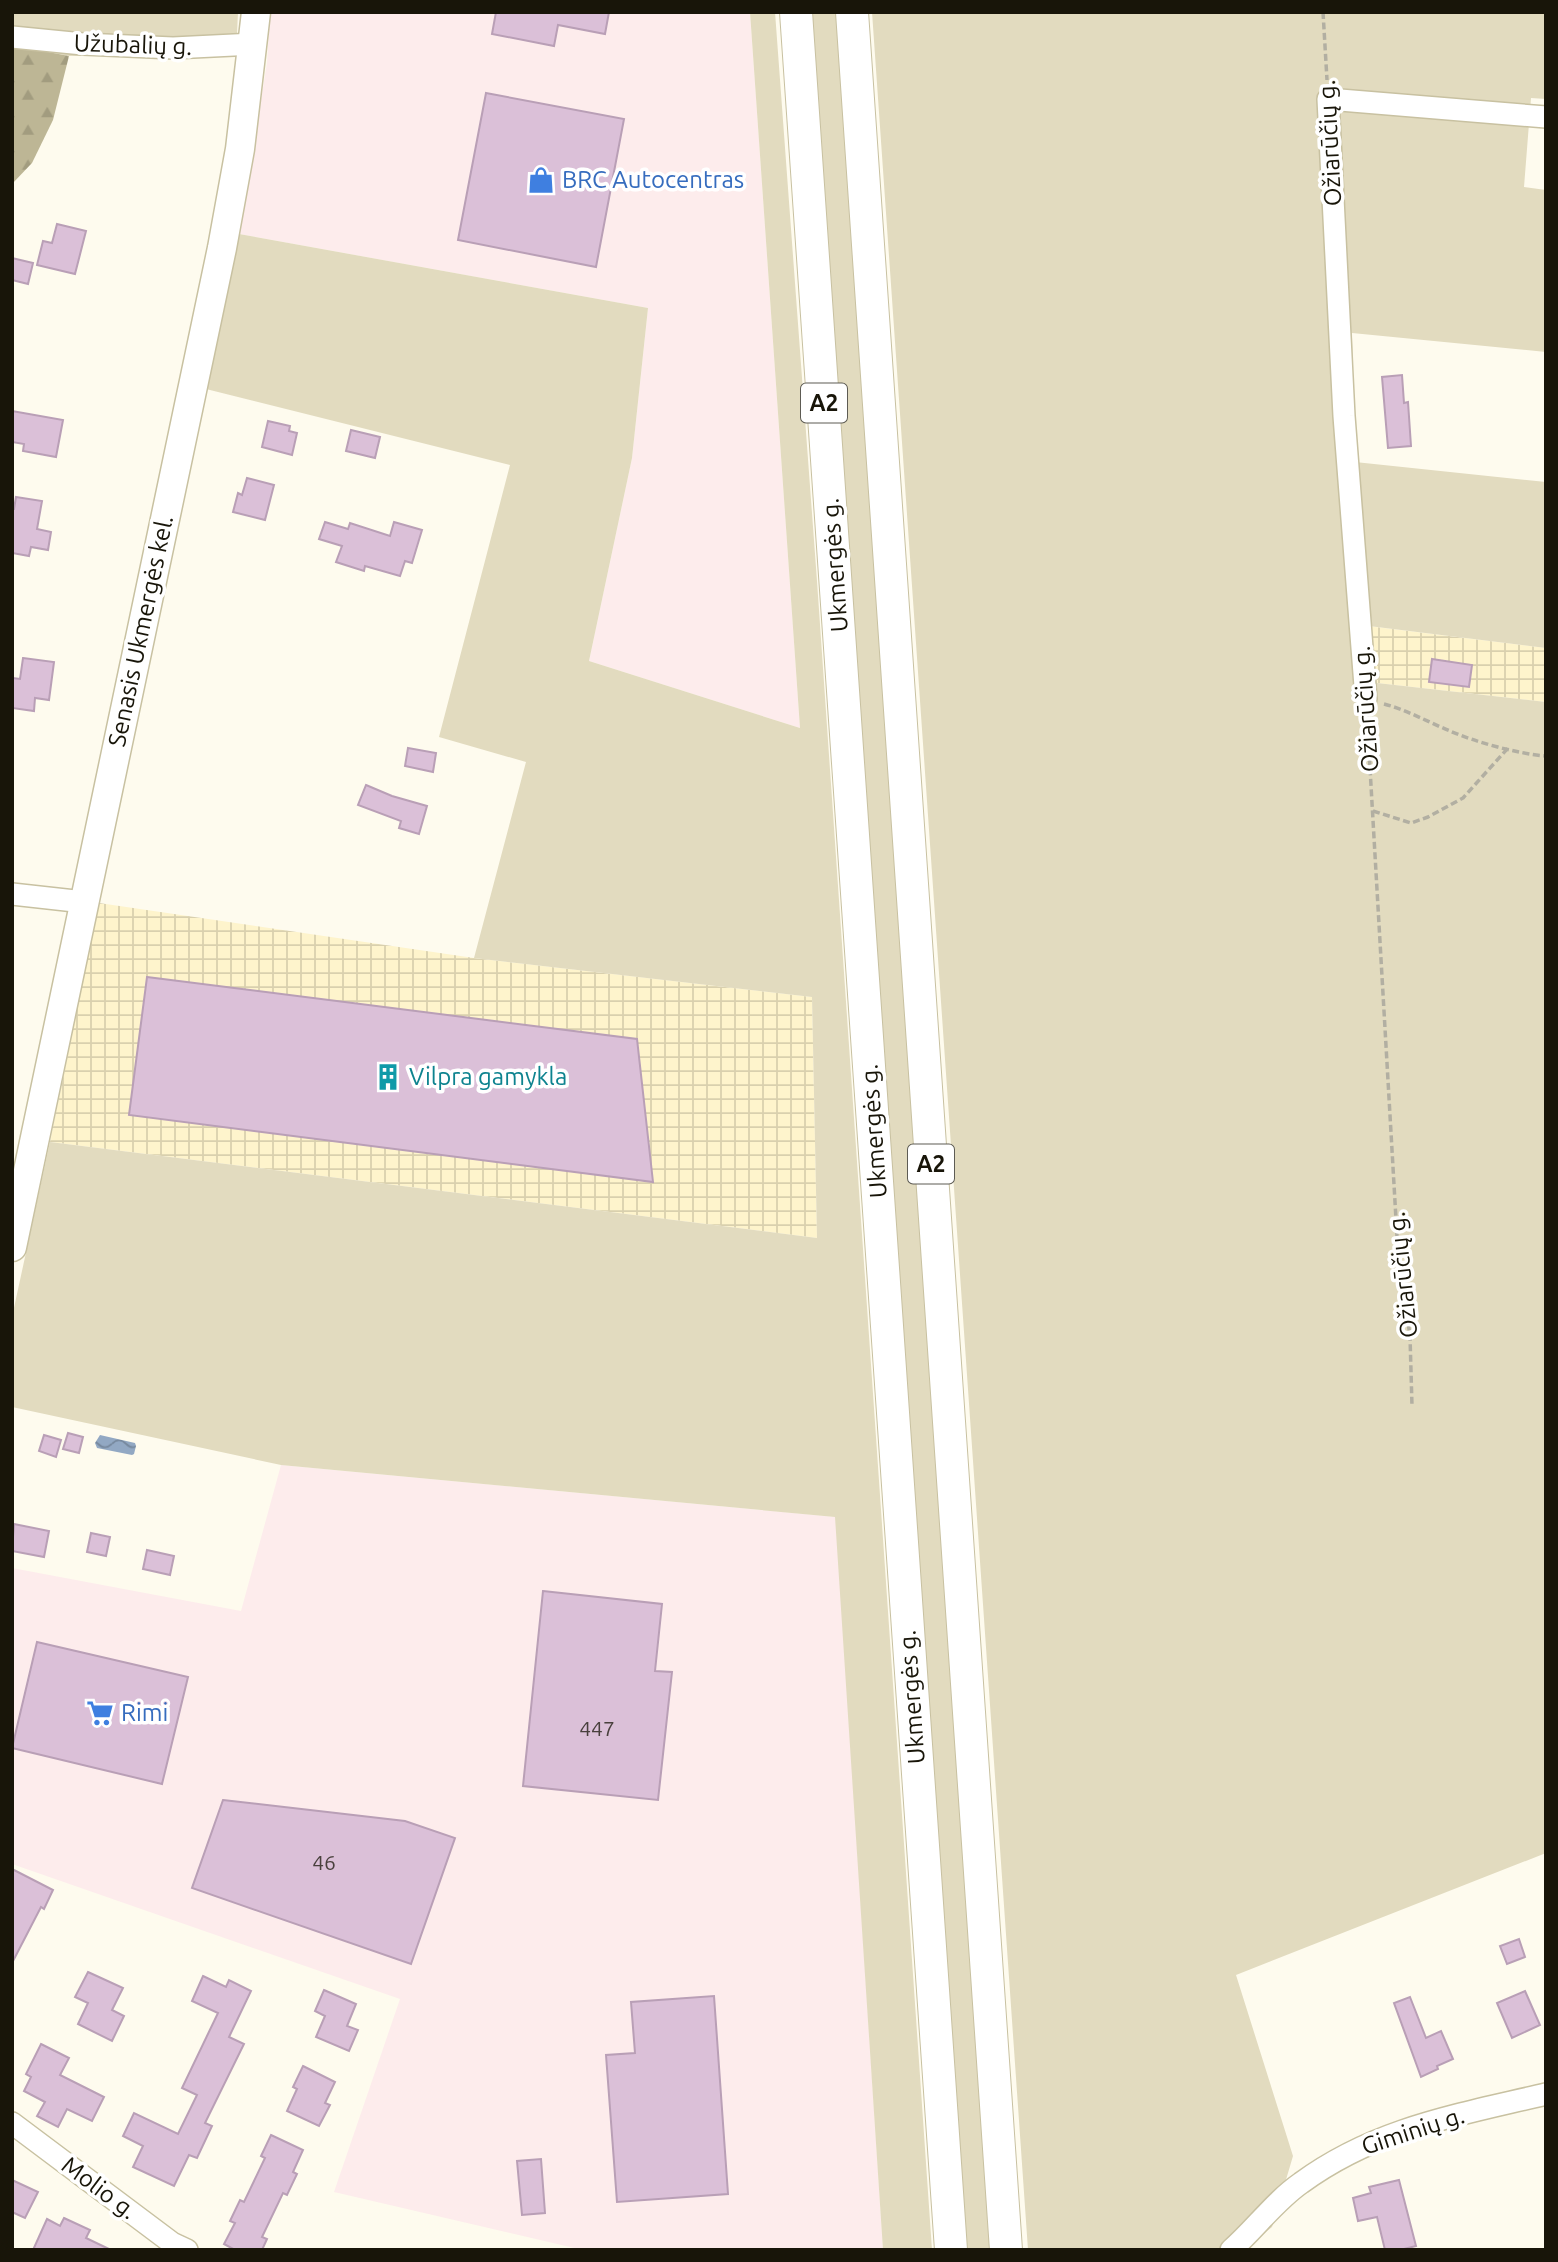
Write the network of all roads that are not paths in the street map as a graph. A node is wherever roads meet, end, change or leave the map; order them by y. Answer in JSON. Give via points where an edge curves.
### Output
{"nodes":[{"id":1,"x":256,"y":12,"type":"edge"},
{"id":2,"x":782,"y":12,"type":"edge"},
{"id":3,"x":796,"y":12,"type":"edge"},
{"id":4,"x":852,"y":12,"type":"edge"},
{"id":5,"x":12,"y":37,"type":"edge"},
{"id":6,"x":254,"y":44,"type":"junction"},
{"id":7,"x":802,"y":90,"type":"junction"},
{"id":8,"x":1546,"y":117,"type":"edge"},
{"id":9,"x":1366,"y":699,"type":"road end"},
{"id":10,"x":12,"y":894,"type":"edge"},
{"id":11,"x":84,"y":902,"type":"junction"},
{"id":12,"x":12,"y":1247,"type":"edge"},
{"id":13,"x":1546,"y":2094,"type":"edge"},
{"id":14,"x":12,"y":2123,"type":"edge"},
{"id":15,"x":187,"y":2250,"type":"edge"},
{"id":16,"x":951,"y":2250,"type":"edge"},
{"id":17,"x":1006,"y":2250,"type":"edge"},
{"id":18,"x":1231,"y":2250,"type":"edge"}],
"edges":[{"from":1,"to":6,"type":"main road","name":"Senasis Ukmergės kel."},
{"from":2,"to":7,"type":"highway","via":[[784,47]]},
{"from":3,"to":7,"type":"highway","name":"Ukmergės g.","number":"A2"},
{"from":4,"to":17,"type":"highway","number":"A2"},
{"from":5,"to":6,"type":"street","name":"Užubalių g.","via":[[173,48]]},
{"from":6,"to":11,"type":"main road","name":"Senasis Ukmergės kel.","via":[[222,248]]},
{"from":7,"to":16,"type":"highway","name":"Ukmergės g.","number":"A2"},
{"from":8,"to":9,"type":"street","name":"Ožiarūčių g.","via":[[1328,99],[1340,347]]},
{"from":10,"to":11,"type":"street"},
{"from":11,"to":12,"type":"main road","name":"Senasis Ukmergės kel."},
{"from":13,"to":18,"type":"street","name":"Giminių g.","via":[[1409,2127],[1343,2154],[1298,2185]]},
{"from":14,"to":15,"type":"street","name":"Molio g."}]}
